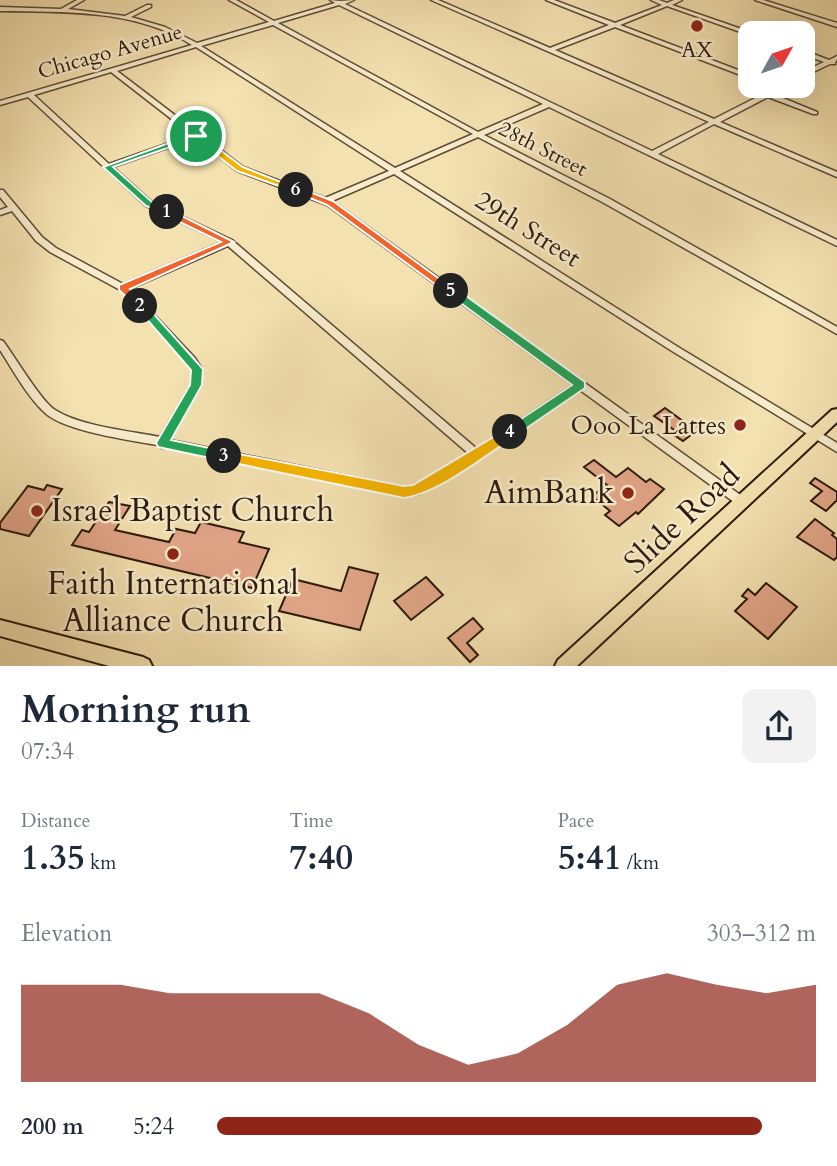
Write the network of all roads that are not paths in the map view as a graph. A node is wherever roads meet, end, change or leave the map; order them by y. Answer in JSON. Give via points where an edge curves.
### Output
{"nodes":[{"id":1,"x":80,"y":0,"type":"edge"},
{"id":2,"x":232,"y":0,"type":"edge"},
{"id":3,"x":351,"y":0,"type":"edge"},
{"id":4,"x":434,"y":0,"type":"edge"},
{"id":5,"x":549,"y":0,"type":"edge"},
{"id":6,"x":654,"y":0,"type":"edge"},
{"id":7,"x":679,"y":0,"type":"edge"},
{"id":8,"x":758,"y":0,"type":"edge"},
{"id":9,"x":336,"y":2,"type":"edge"},
{"id":10,"x":667,"y":5,"type":"junction"},
{"id":11,"x":149,"y":6,"type":"dead end"},
{"id":12,"x":0,"y":9,"type":"edge"},
{"id":13,"x":61,"y":11,"type":"junction"},
{"id":14,"x":126,"y":18,"type":"junction"},
{"id":15,"x":274,"y":23,"type":"junction"},
{"id":16,"x":614,"y":25,"type":"junction"},
{"id":17,"x":837,"y":25,"type":"edge"},
{"id":18,"x":738,"y":30,"type":"edge"},
{"id":19,"x":197,"y":45,"type":"junction"},
{"id":20,"x":550,"y":50,"type":"junction"},
{"id":21,"x":816,"y":56,"type":"edge"},
{"id":22,"x":835,"y":61,"type":"edge"},
{"id":23,"x":816,"y":69,"type":"edge"},
{"id":24,"x":112,"y":70,"type":"junction"},
{"id":25,"x":738,"y":72,"type":"edge"},
{"id":26,"x":29,"y":94,"type":"junction"},
{"id":27,"x":758,"y":98,"type":"edge"},
{"id":28,"x":776,"y":98,"type":"edge"},
{"id":29,"x":0,"y":103,"type":"edge"},
{"id":30,"x":549,"y":104,"type":"junction"},
{"id":31,"x":815,"y":113,"type":"dead end"},
{"id":32,"x":713,"y":122,"type":"junction"},
{"id":33,"x":477,"y":134,"type":"junction"},
{"id":34,"x":196,"y":136,"type":"junction"},
{"id":35,"x":652,"y":154,"type":"junction"},
{"id":36,"x":107,"y":167,"type":"junction"},
{"id":37,"x":393,"y":171,"type":"junction"},
{"id":38,"x":837,"y":175,"type":"edge"},
{"id":39,"x":0,"y":192,"type":"edge"},
{"id":40,"x":326,"y":201,"type":"junction"},
{"id":41,"x":13,"y":208,"type":"junction"},
{"id":42,"x":0,"y":213,"type":"edge"},
{"id":43,"x":229,"y":242,"type":"junction"},
{"id":44,"x":837,"y":243,"type":"edge"},
{"id":45,"x":123,"y":288,"type":"junction"},
{"id":46,"x":837,"y":331,"type":"edge"},
{"id":47,"x":0,"y":343,"type":"edge"},
{"id":48,"x":580,"y":385,"type":"junction"},
{"id":49,"x":837,"y":414,"type":"edge"},
{"id":50,"x":815,"y":434,"type":"junction"},
{"id":51,"x":162,"y":443,"type":"junction"},
{"id":52,"x":837,"y":448,"type":"edge"},
{"id":53,"x":477,"y":456,"type":"junction"},
{"id":54,"x":742,"y":502,"type":"junction"},
{"id":55,"x":0,"y":628,"type":"edge"},
{"id":56,"x":144,"y":666,"type":"edge"},
{"id":57,"x":564,"y":666,"type":"edge"}],
"edges":[{"from":1,"to":13,"type":"street"},
{"from":2,"to":15,"type":"street","name":"28th Street"},
{"from":3,"to":9,"type":"street","name":"Chicago Avenue"},
{"from":4,"to":20,"type":"street"},
{"from":5,"to":16,"type":"street"},
{"from":6,"to":10,"type":"street"},
{"from":7,"to":10,"type":"street"},
{"from":8,"to":17,"type":"street"},
{"from":9,"to":15,"type":"street","name":"Chicago Avenue"},
{"from":9,"to":30,"type":"street"},
{"from":10,"to":16,"type":"street"},
{"from":10,"to":18,"type":"street"},
{"from":11,"to":14,"type":"street"},
{"from":12,"to":13,"type":"street","name":"29th Street"},
{"from":13,"to":14,"type":"street","name":"29th Street"},
{"from":14,"to":19,"type":"street","name":"29th Street","via":[[162,27]]},
{"from":15,"to":19,"type":"street","name":"Chicago Avenue"},
{"from":15,"to":33,"type":"street","name":"28th Street"},
{"from":16,"to":20,"type":"street"},
{"from":16,"to":25,"type":"street"},
{"from":19,"to":24,"type":"street","name":"Chicago Avenue"},
{"from":19,"to":37,"type":"street","name":"29th Street"},
{"from":20,"to":32,"type":"street"},
{"from":21,"to":22,"type":"street"},
{"from":22,"to":23,"type":"street"},
{"from":24,"to":26,"type":"street","name":"Chicago Avenue"},
{"from":24,"to":34,"type":"street"},
{"from":26,"to":29,"type":"street","name":"Chicago Avenue"},
{"from":26,"to":36,"type":"street"},
{"from":27,"to":32,"type":"street"},
{"from":28,"to":31,"type":"street"},
{"from":30,"to":33,"type":"street"},
{"from":30,"to":35,"type":"street"},
{"from":32,"to":35,"type":"street"},
{"from":32,"to":38,"type":"street"},
{"from":33,"to":37,"type":"street"},
{"from":33,"to":46,"type":"street","name":"28th Street","via":[[607,201]]},
{"from":34,"to":36,"type":"street"},
{"from":34,"to":40,"type":"street","via":[[240,169]]},
{"from":35,"to":44,"type":"street"},
{"from":36,"to":43,"type":"street","via":[[149,204]]},
{"from":37,"to":40,"type":"street"},
{"from":37,"to":50,"type":"street","name":"29th Street"},
{"from":39,"to":41,"type":"street"},
{"from":40,"to":48,"type":"street"},
{"from":41,"to":42,"type":"street"},
{"from":41,"to":45,"type":"street","via":[[53,250]]},
{"from":43,"to":45,"type":"street"},
{"from":43,"to":53,"type":"street"},
{"from":45,"to":51,"type":"street","via":[[197,369],[196,385]]},
{"from":47,"to":51,"type":"street","via":[[50,412],[74,424]]},
{"from":48,"to":53,"type":"street"},
{"from":48,"to":54,"type":"street"},
{"from":49,"to":50,"type":"main road","name":"Slide Road"},
{"from":50,"to":52,"type":"street","name":"29th Street"},
{"from":50,"to":54,"type":"main road","name":"Slide Road"},
{"from":51,"to":53,"type":"street","via":[[404,492],[415,491]]},
{"from":54,"to":57,"type":"main road","name":"Slide Road"},
{"from":55,"to":56,"type":"main road"}]}
